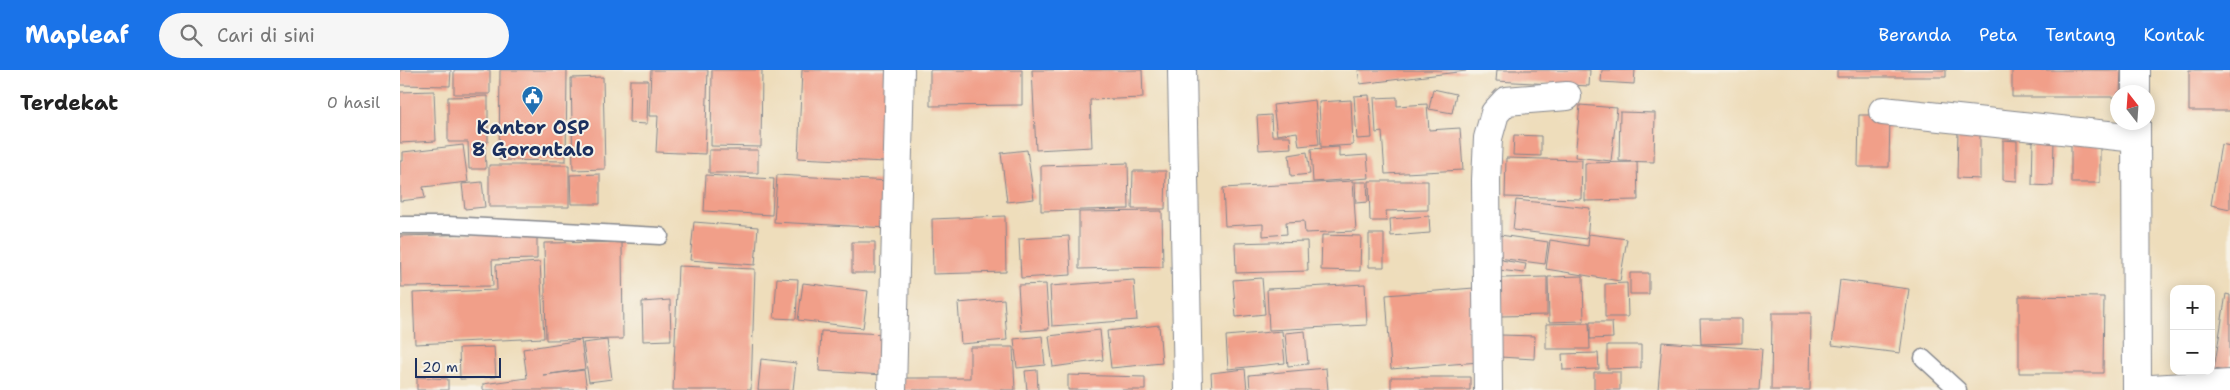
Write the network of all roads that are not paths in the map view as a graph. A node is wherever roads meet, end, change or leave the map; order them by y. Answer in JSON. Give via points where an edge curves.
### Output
{"nodes":[{"id":1,"x":900,"y":70,"type":"edge"},
{"id":2,"x":1182,"y":70,"type":"edge"},
{"id":3,"x":2136,"y":70,"type":"edge"},
{"id":4,"x":2136,"y":85,"type":"edge"},
{"id":5,"x":1567,"y":96,"type":"dead end"},
{"id":6,"x":1883,"y":111,"type":"dead end"},
{"id":7,"x":2110,"y":128,"type":"edge"},
{"id":8,"x":2136,"y":130,"type":"edge"},
{"id":9,"x":400,"y":225,"type":"edge"},
{"id":10,"x":660,"y":236,"type":"dead end"},
{"id":11,"x":1923,"y":358,"type":"dead end"},
{"id":12,"x":2230,"y":384,"type":"edge"},
{"id":13,"x":892,"y":390,"type":"edge"},
{"id":14,"x":1188,"y":390,"type":"edge"},
{"id":15,"x":1488,"y":390,"type":"edge"},
{"id":16,"x":1958,"y":390,"type":"edge"},
{"id":17,"x":2137,"y":390,"type":"edge"}],
"edges":[{"from":1,"to":13,"type":"street"},
{"from":2,"to":14,"type":"street"},
{"from":3,"to":4,"type":"street"},
{"from":5,"to":15,"type":"street","via":[[1506,101],[1495,113],[1488,138]]},
{"from":6,"to":7,"type":"street"},
{"from":8,"to":17,"type":"street"},
{"from":9,"to":10,"type":"lane"},
{"from":11,"to":16,"type":"lane"},
{"from":12,"to":17,"type":"street"}]}
